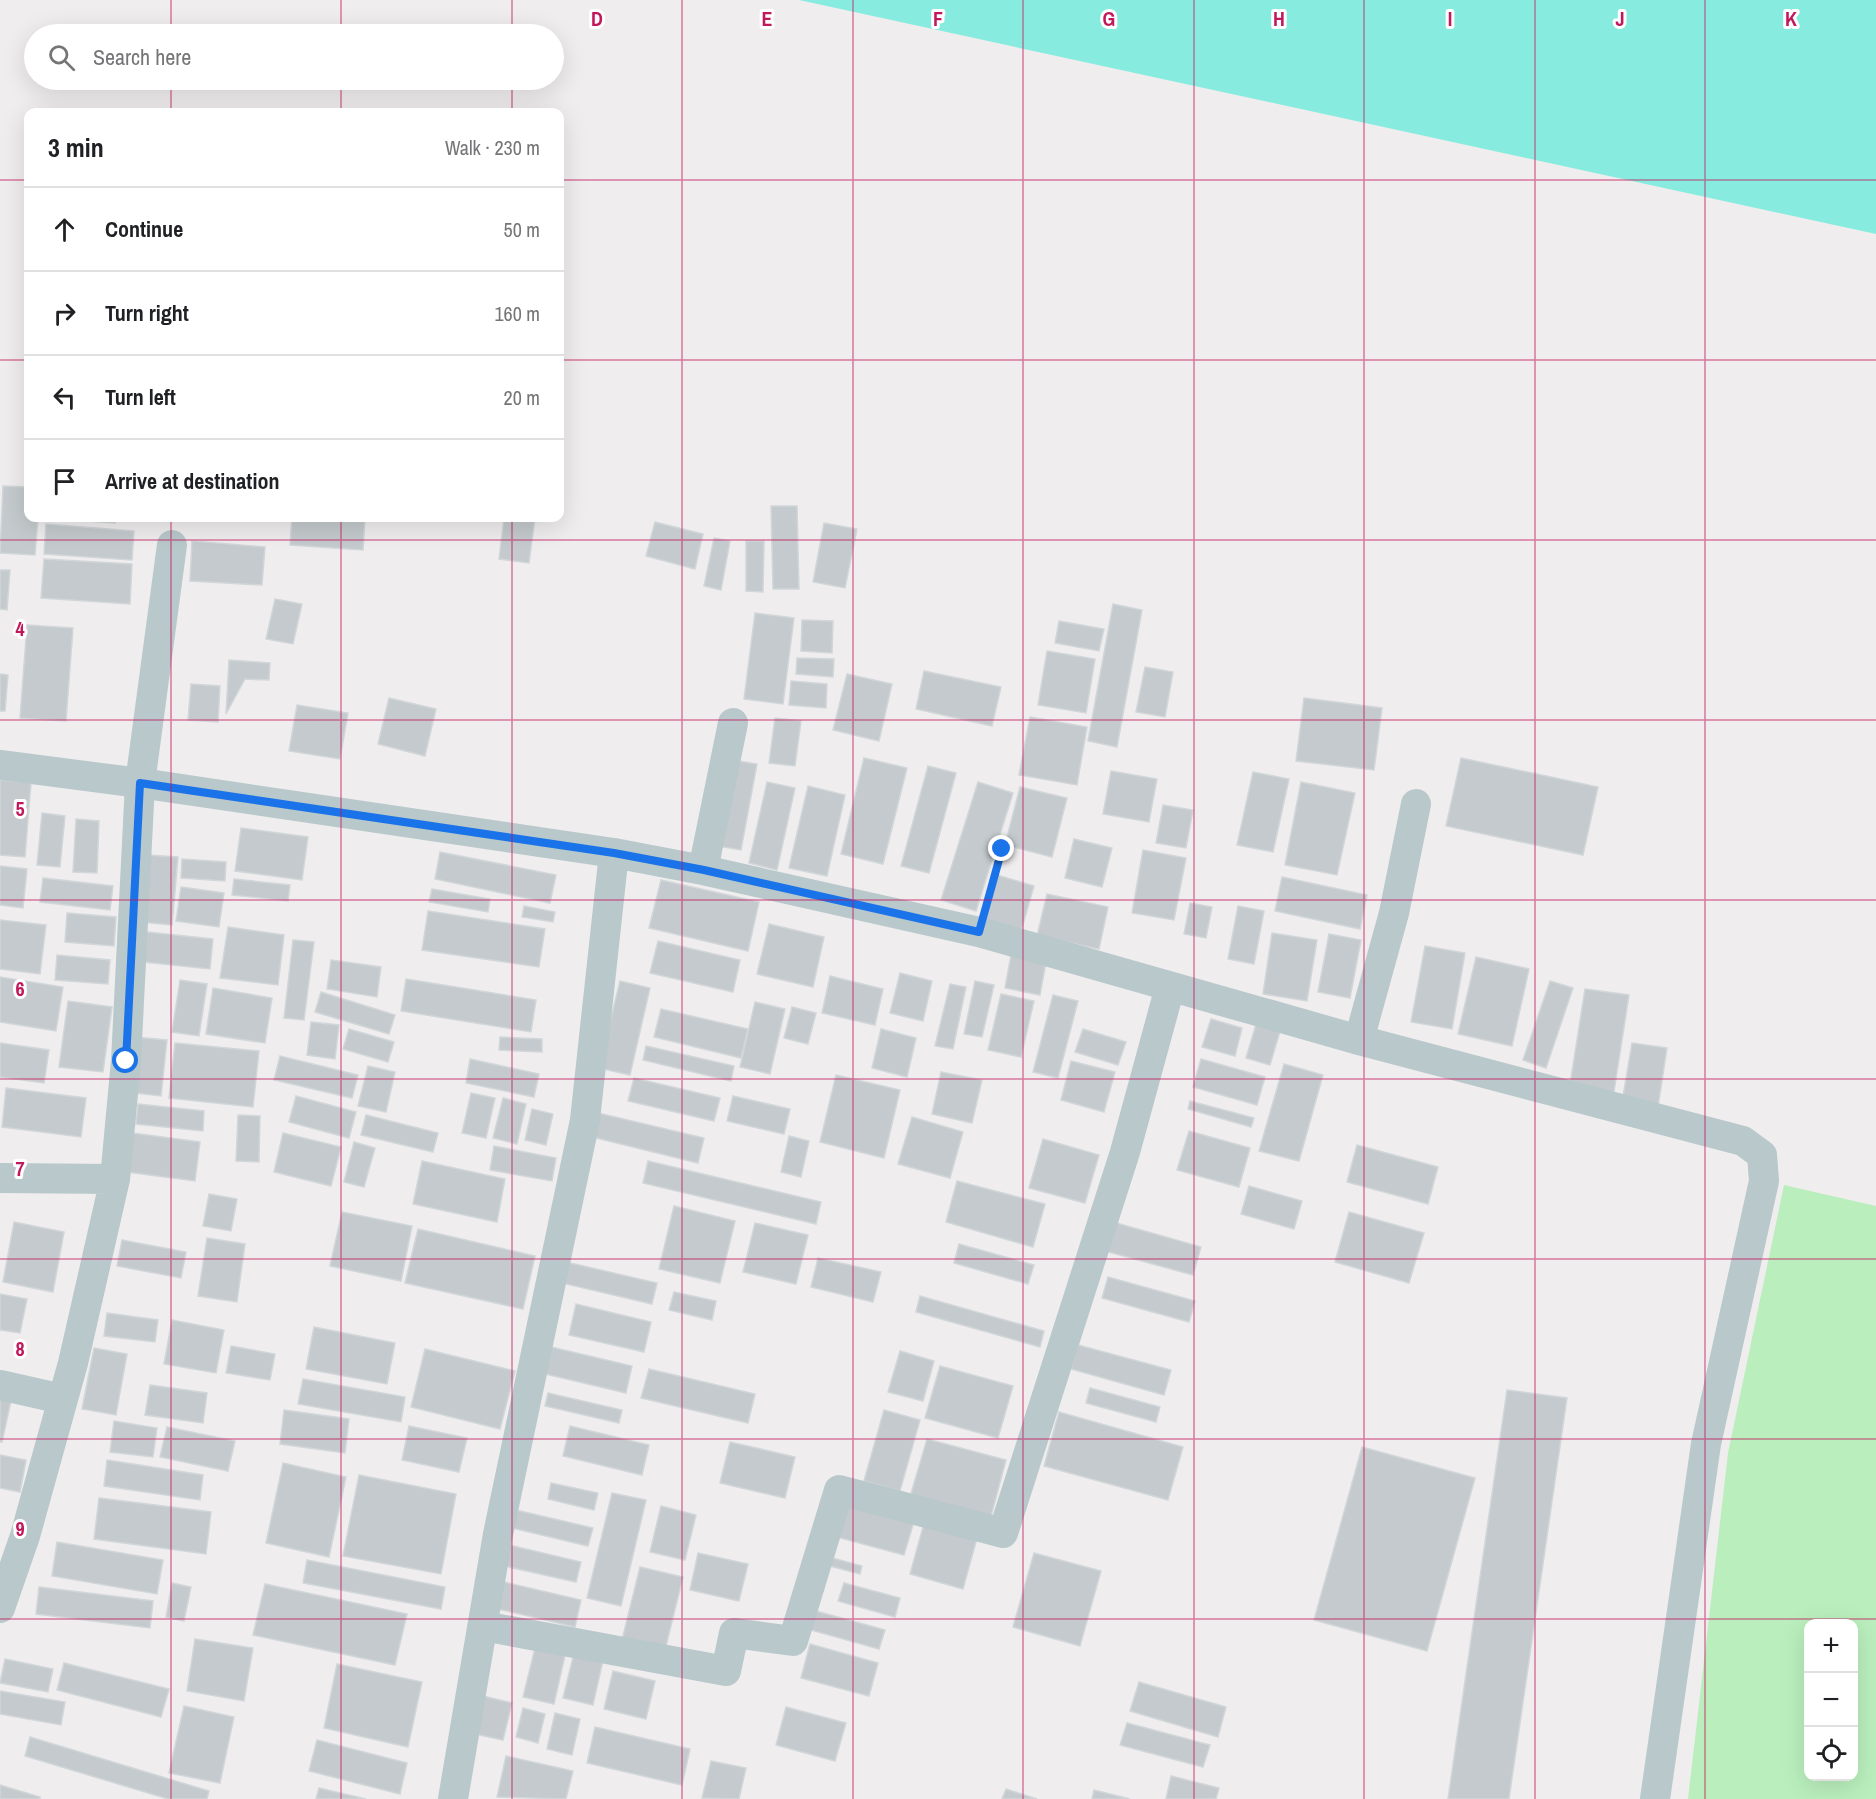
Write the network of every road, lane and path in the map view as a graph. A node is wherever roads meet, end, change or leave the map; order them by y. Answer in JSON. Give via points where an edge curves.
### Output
{"nodes":[{"id":1,"x":172,"y":545,"type":"dead end"},
{"id":2,"x":733,"y":723,"type":"dead end"},
{"id":3,"x":0,"y":765,"type":"edge"},
{"id":4,"x":140,"y":783,"type":"junction"},
{"id":5,"x":1416,"y":804,"type":"dead end"},
{"id":6,"x":1002,"y":849,"type":"dead end"},
{"id":7,"x":614,"y":853,"type":"junction"},
{"id":8,"x":704,"y":870,"type":"junction"},
{"id":9,"x":979,"y":932,"type":"junction"},
{"id":10,"x":1170,"y":987,"type":"junction"},
{"id":11,"x":1359,"y":1040,"type":"junction"},
{"id":12,"x":0,"y":1178,"type":"edge"},
{"id":13,"x":115,"y":1179,"type":"junction"},
{"id":14,"x":0,"y":1385,"type":"edge"},
{"id":15,"x":62,"y":1399,"type":"junction"},
{"id":16,"x":0,"y":1608,"type":"edge"},
{"id":17,"x":483,"y":1626,"type":"junction"},
{"id":18,"x":453,"y":1799,"type":"edge"},
{"id":19,"x":1655,"y":1799,"type":"edge"}],
"edges":[{"from":1,"to":4,"type":"street"},
{"from":2,"to":8,"type":"street"},
{"from":3,"to":4,"type":"street"},
{"from":4,"to":7,"type":"street"},
{"from":4,"to":13,"type":"street","via":[[126,1061]]},
{"from":5,"to":11,"type":"street","via":[[1394,913]]},
{"from":6,"to":9,"type":"path"},
{"from":7,"to":8,"type":"street"},
{"from":7,"to":17,"type":"street","via":[[585,1120],[498,1534]]},
{"from":8,"to":9,"type":"street"},
{"from":9,"to":10,"type":"street"},
{"from":10,"to":11,"type":"street"},
{"from":10,"to":17,"type":"street","via":[[1125,1152],[1003,1533],[839,1490],[794,1641],[734,1633],[726,1671]]},
{"from":11,"to":19,"type":"street","via":[[1743,1140],[1762,1155],[1764,1180],[1706,1444]]},
{"from":12,"to":13,"type":"street"},
{"from":13,"to":15,"type":"street"},
{"from":14,"to":15,"type":"street"},
{"from":15,"to":16,"type":"street","via":[[25,1536]]},
{"from":17,"to":18,"type":"street"}]}
